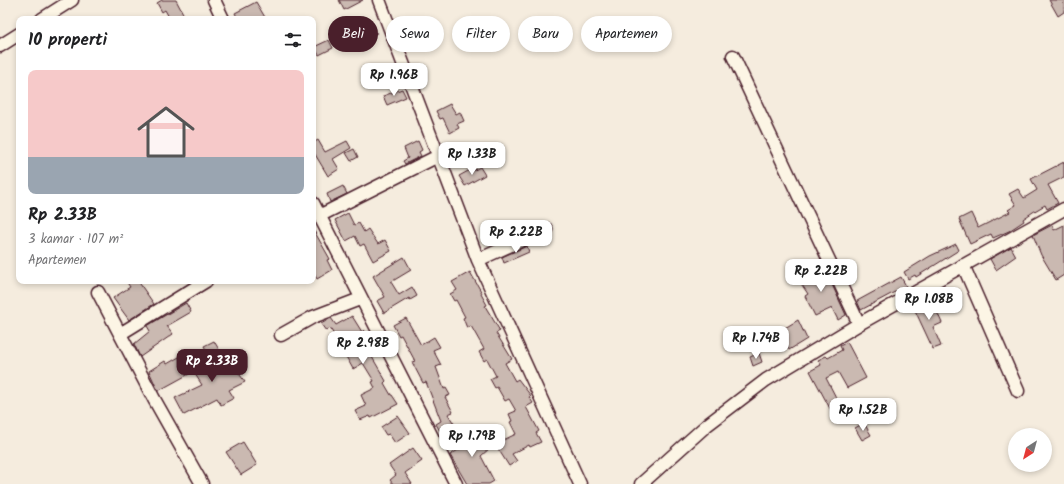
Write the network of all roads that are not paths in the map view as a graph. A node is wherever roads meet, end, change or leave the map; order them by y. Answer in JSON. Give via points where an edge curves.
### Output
{"nodes":[{"id":1,"x":72,"y":0,"type":"edge"},
{"id":2,"x":214,"y":0,"type":"edge"},
{"id":3,"x":379,"y":0,"type":"edge"},
{"id":4,"x":47,"y":16,"type":"edge"},
{"id":5,"x":222,"y":16,"type":"edge"},
{"id":6,"x":16,"y":36,"type":"edge"},
{"id":7,"x":0,"y":46,"type":"edge"},
{"id":8,"x":733,"y":56,"type":"dead end"},
{"id":9,"x":438,"y":156,"type":"junction"},
{"id":10,"x":1064,"y":209,"type":"edge"},
{"id":11,"x":316,"y":210,"type":"edge"},
{"id":12,"x":319,"y":216,"type":"junction"},
{"id":13,"x":546,"y":229,"type":"dead end"},
{"id":14,"x":478,"y":260,"type":"junction"},
{"id":15,"x":963,"y":265,"type":"junction"},
{"id":16,"x":201,"y":284,"type":"edge"},
{"id":17,"x":98,"y":292,"type":"dead end"},
{"id":18,"x":360,"y":299,"type":"junction"},
{"id":19,"x":859,"y":324,"type":"junction"},
{"id":20,"x":120,"y":334,"type":"junction"},
{"id":21,"x":282,"y":335,"type":"dead end"},
{"id":22,"x":1018,"y":391,"type":"dead end"},
{"id":23,"x":202,"y":484,"type":"edge"},
{"id":24,"x":456,"y":484,"type":"edge"},
{"id":25,"x":580,"y":484,"type":"edge"},
{"id":26,"x":641,"y":484,"type":"edge"}],
"edges":[{"from":1,"to":4,"type":"street"},
{"from":2,"to":5,"type":"street"},
{"from":3,"to":9,"type":"street"},
{"from":6,"to":7,"type":"street"},
{"from":8,"to":19,"type":"street"},
{"from":9,"to":12,"type":"street"},
{"from":9,"to":14,"type":"street"},
{"from":10,"to":15,"type":"street"},
{"from":11,"to":12,"type":"street"},
{"from":12,"to":18,"type":"street"},
{"from":13,"to":14,"type":"street"},
{"from":14,"to":25,"type":"street"},
{"from":15,"to":19,"type":"street"},
{"from":15,"to":22,"type":"street"},
{"from":16,"to":20,"type":"street"},
{"from":17,"to":20,"type":"street"},
{"from":18,"to":21,"type":"street","via":[[313,316]]},
{"from":18,"to":24,"type":"street"},
{"from":19,"to":26,"type":"street","via":[[766,380]]},
{"from":20,"to":23,"type":"street"}]}
